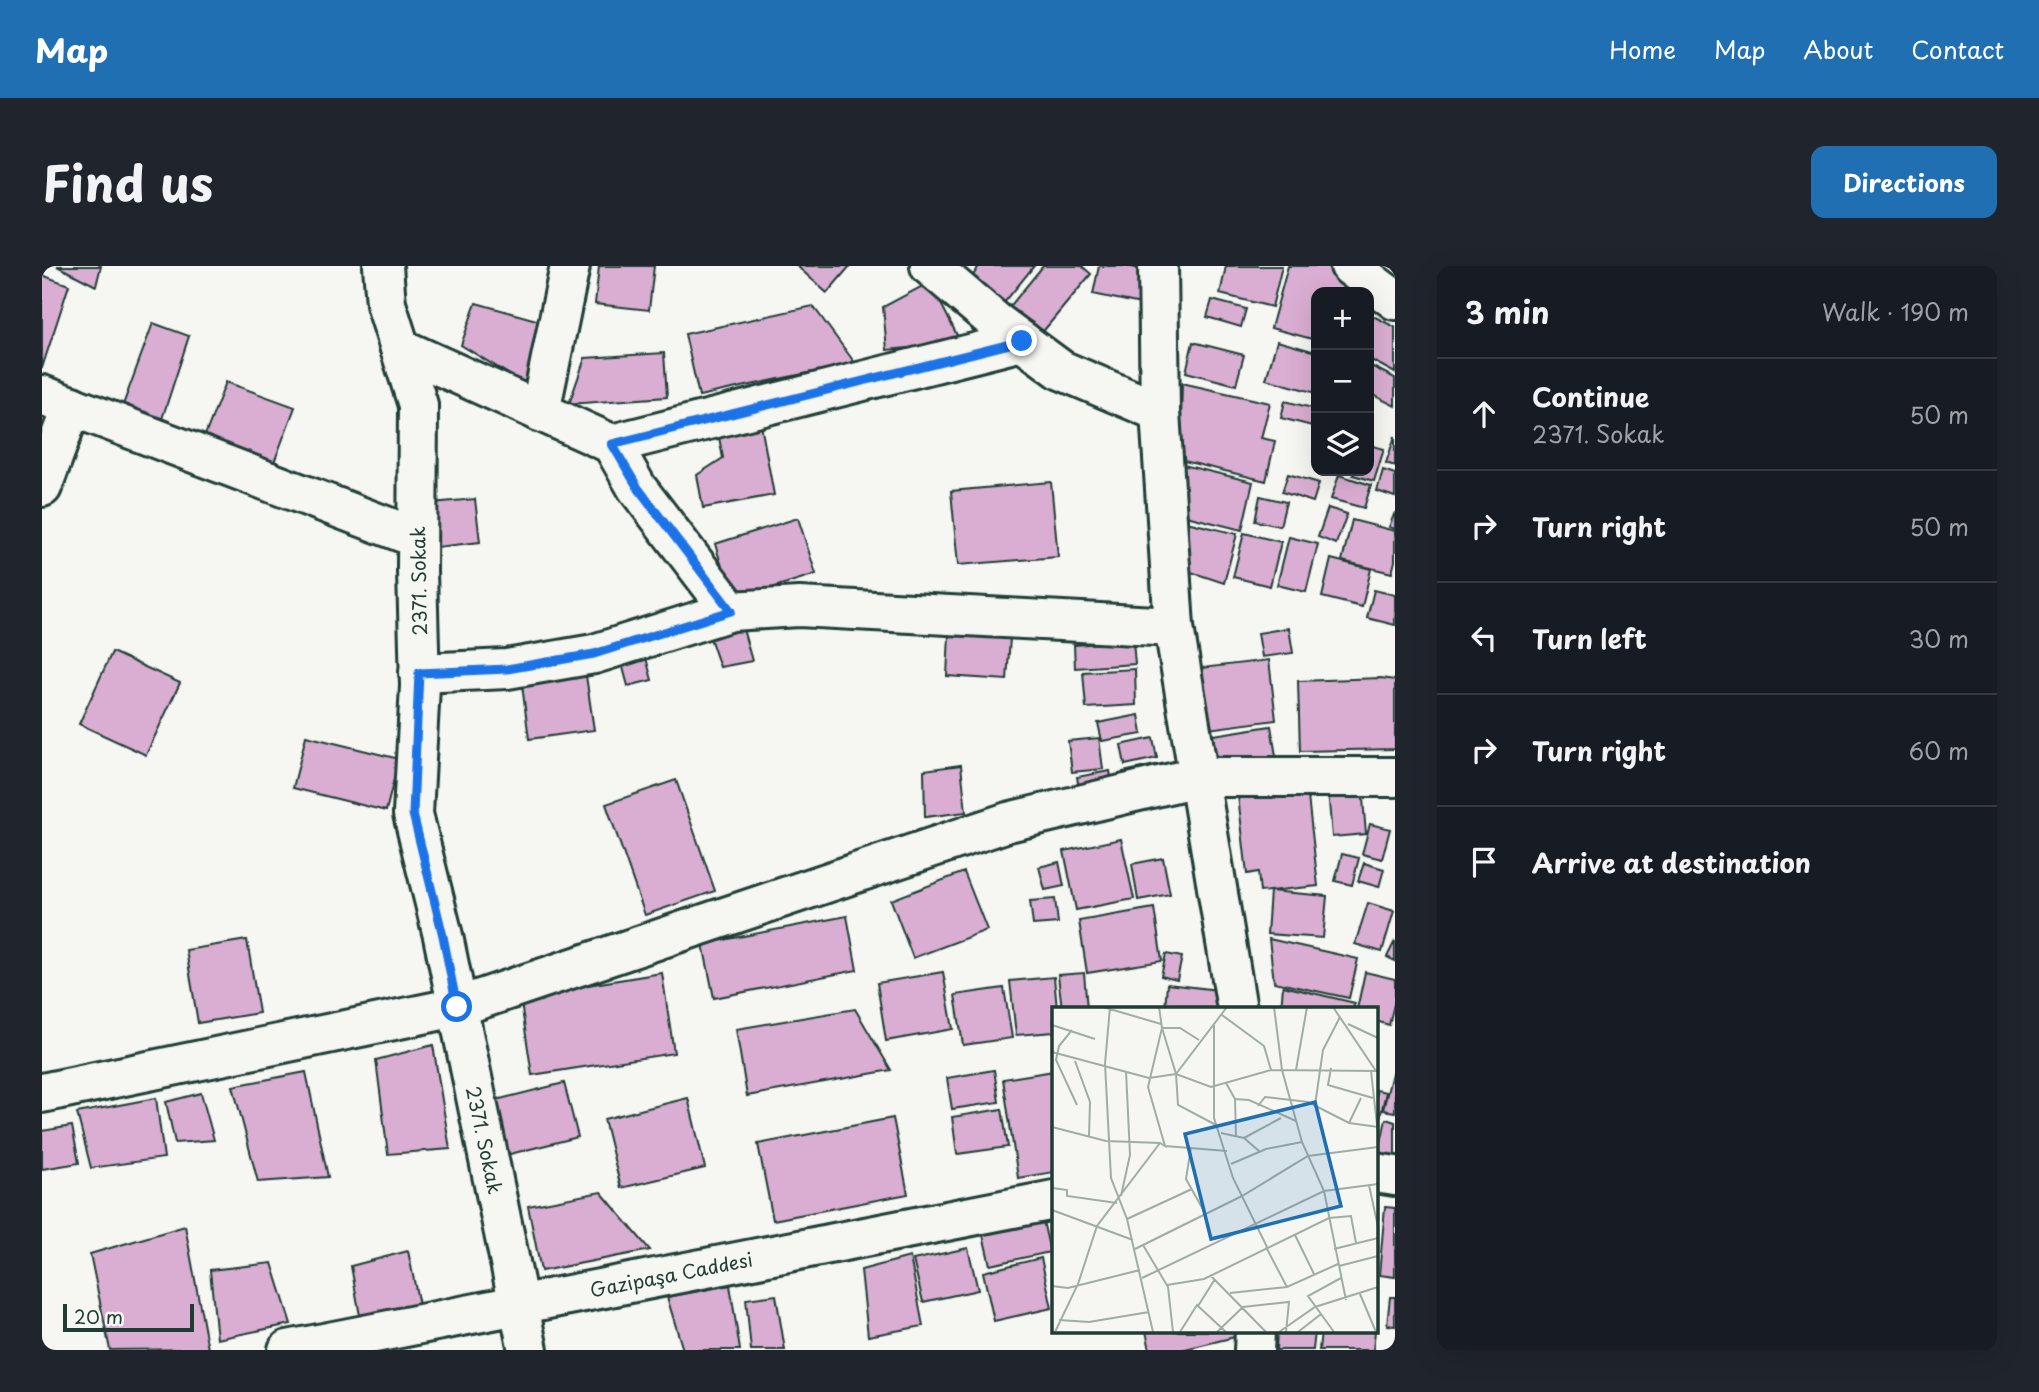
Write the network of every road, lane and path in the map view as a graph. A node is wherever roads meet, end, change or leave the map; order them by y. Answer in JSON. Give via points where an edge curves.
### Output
{"nodes":[{"id":1,"x":570,"y":266,"type":"edge"},
{"id":2,"x":930,"y":266,"type":"edge"},
{"id":3,"x":1158,"y":266,"type":"edge"},
{"id":4,"x":1350,"y":266,"type":"edge"},
{"id":5,"x":382,"y":268,"type":"edge"},
{"id":6,"x":1394,"y":295,"type":"edge"},
{"id":7,"x":1022,"y":341,"type":"junction"},
{"id":8,"x":400,"y":348,"type":"junction"},
{"id":9,"x":57,"y":401,"type":"edge"},
{"id":10,"x":540,"y":412,"type":"junction"},
{"id":11,"x":1160,"y":412,"type":"junction"},
{"id":12,"x":612,"y":444,"type":"junction"},
{"id":13,"x":42,"y":487,"type":"edge"},
{"id":14,"x":417,"y":538,"type":"junction"},
{"id":15,"x":731,"y":611,"type":"junction"},
{"id":16,"x":1174,"y":627,"type":"junction"},
{"id":17,"x":419,"y":673,"type":"junction"},
{"id":18,"x":1197,"y":777,"type":"junction"},
{"id":19,"x":1395,"y":777,"type":"edge"},
{"id":20,"x":457,"y":1007,"type":"junction"},
{"id":21,"x":1237,"y":1007,"type":"edge"},
{"id":22,"x":44,"y":1083,"type":"edge"},
{"id":23,"x":1052,"y":1200,"type":"edge"},
{"id":24,"x":519,"y":1304,"type":"junction"},
{"id":25,"x":1255,"y":1332,"type":"edge"},
{"id":26,"x":288,"y":1350,"type":"edge"},
{"id":27,"x":528,"y":1350,"type":"edge"},
{"id":28,"x":1254,"y":1350,"type":"edge"}],
"edges":[{"from":1,"to":10,"type":"street"},
{"from":2,"to":7,"type":"street"},
{"from":3,"to":11,"type":"street"},
{"from":4,"to":6,"type":"street"},
{"from":5,"to":8,"type":"street","name":"2371. Sokak","via":[[386,304]]},
{"from":7,"to":11,"type":"street","via":[[1061,370]]},
{"from":7,"to":12,"type":"street"},
{"from":8,"to":10,"type":"street"},
{"from":8,"to":14,"type":"street","name":"2371. Sokak","via":[[418,405]]},
{"from":9,"to":13,"type":"street"},
{"from":9,"to":14,"type":"street"},
{"from":10,"to":12,"type":"street"},
{"from":11,"to":16,"type":"street"},
{"from":12,"to":15,"type":"street","via":[[638,488]]},
{"from":14,"to":17,"type":"street","name":"2371. Sokak"},
{"from":15,"to":16,"type":"street","via":[[799,607]]},
{"from":15,"to":17,"type":"street","via":[[594,654],[507,669]]},
{"from":16,"to":18,"type":"street"},
{"from":17,"to":20,"type":"street","name":"2371. Sokak","via":[[413,814]]},
{"from":18,"to":19,"type":"street"},
{"from":18,"to":20,"type":"street","via":[[1008,822]]},
{"from":18,"to":21,"type":"street"},
{"from":20,"to":22,"type":"street"},
{"from":20,"to":24,"type":"street","name":"2371. Sokak"},
{"from":23,"to":24,"type":"street","name":"Gazipaşa Caddesi"},
{"from":24,"to":26,"type":"street","name":"Gazipaşa Caddesi"},
{"from":24,"to":27,"type":"street","name":"2371. Sokak"},
{"from":25,"to":28,"type":"street"}]}
